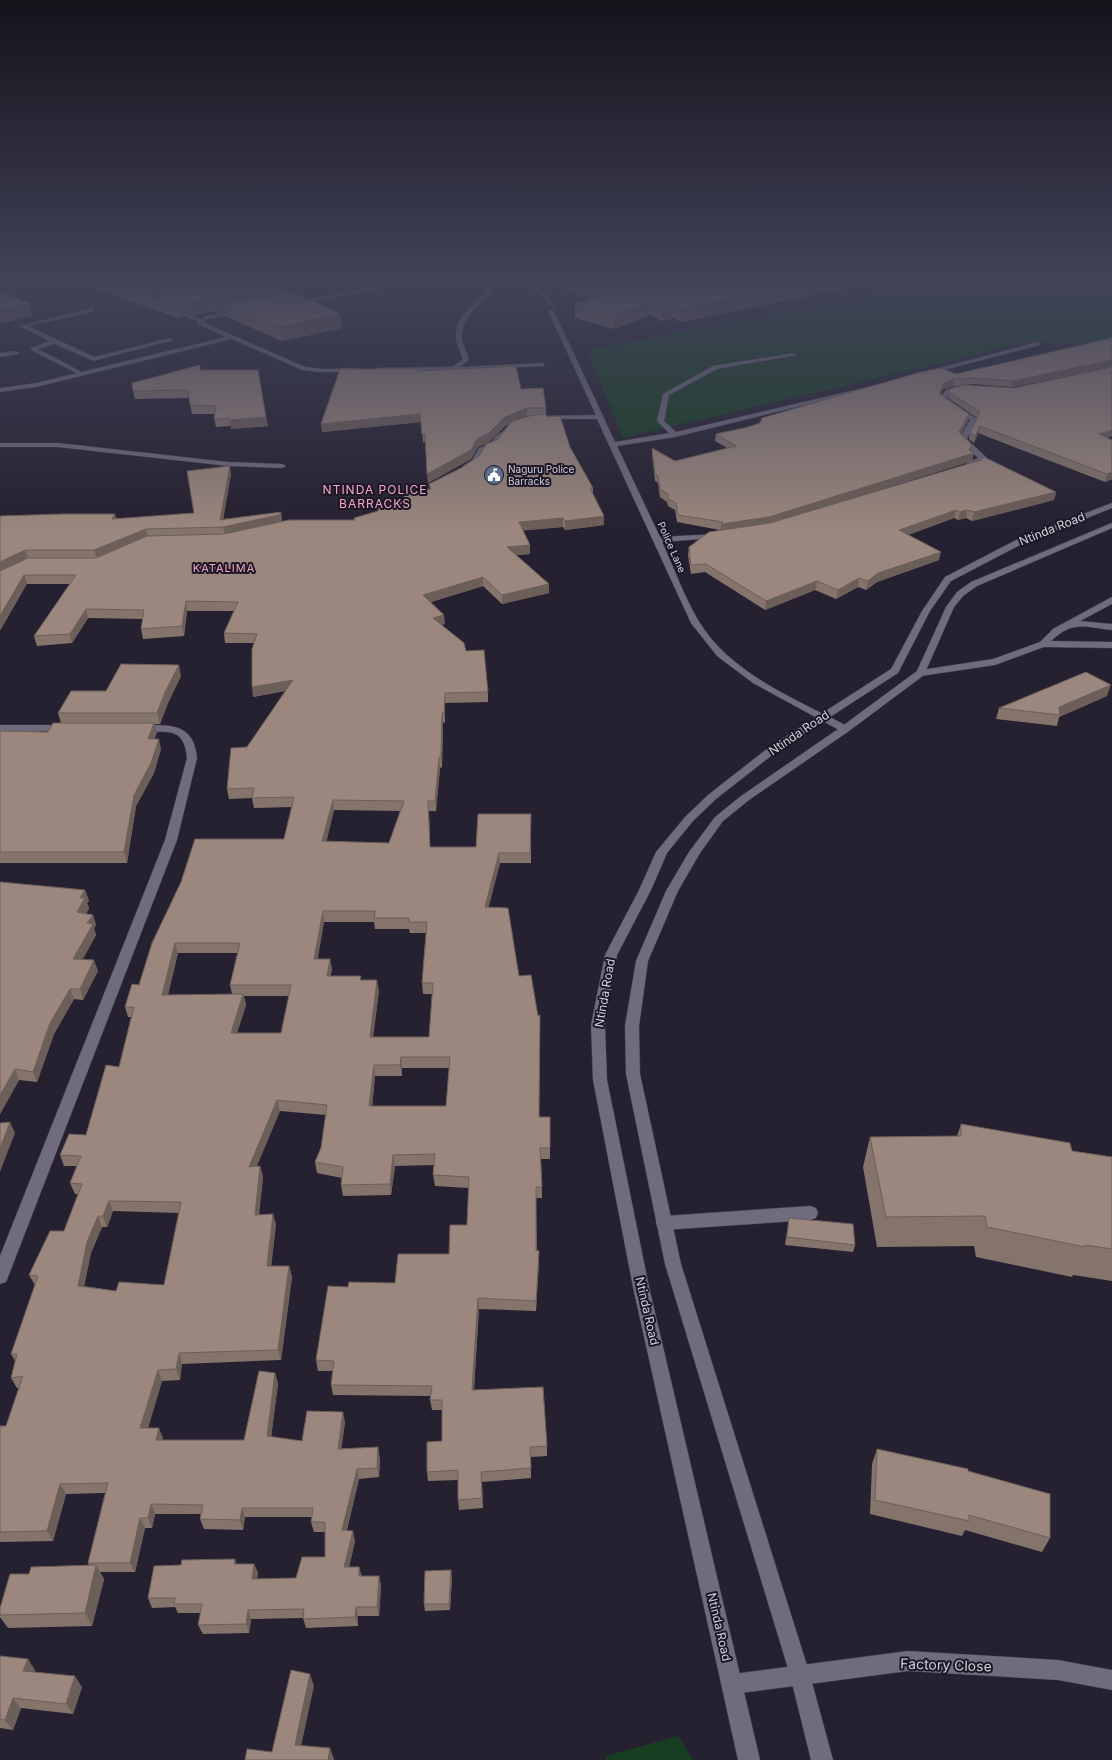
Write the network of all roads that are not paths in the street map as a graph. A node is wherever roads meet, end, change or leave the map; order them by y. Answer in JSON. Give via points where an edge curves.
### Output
{"nodes":[{"id":1,"x":65,"y":365,"type":"edge"},
{"id":2,"x":118,"y":365,"type":"edge"},
{"id":3,"x":294,"y":365,"type":"edge"},
{"id":4,"x":459,"y":365,"type":"edge"},
{"id":5,"x":539,"y":365,"type":"edge"},
{"id":6,"x":577,"y":365,"type":"edge"},
{"id":7,"x":728,"y":365,"type":"edge"},
{"id":8,"x":956,"y":365,"type":"edge"},
{"id":9,"x":453,"y":369,"type":"junction"},
{"id":10,"x":363,"y":370,"type":"edge"},
{"id":11,"x":371,"y":370,"type":"edge"},
{"id":12,"x":82,"y":374,"type":"junction"},
{"id":13,"x":918,"y":375,"type":"edge"},
{"id":14,"x":895,"y":381,"type":"edge"},
{"id":15,"x":974,"y":388,"type":"edge"},
{"id":16,"x":0,"y":390,"type":"edge"},
{"id":17,"x":601,"y":417,"type":"junction"},
{"id":18,"x":535,"y":419,"type":"edge"},
{"id":19,"x":519,"y":423,"type":"edge"},
{"id":20,"x":675,"y":435,"type":"junction"},
{"id":21,"x":0,"y":445,"type":"edge"},
{"id":22,"x":613,"y":445,"type":"junction"},
{"id":23,"x":282,"y":466,"type":"dead end"},
{"id":24,"x":961,"y":468,"type":"edge"},
{"id":25,"x":458,"y":473,"type":"edge"},
{"id":26,"x":1112,"y":505,"type":"edge"},
{"id":27,"x":1112,"y":525,"type":"edge"},
{"id":28,"x":725,"y":535,"type":"edge"},
{"id":29,"x":657,"y":540,"type":"junction"},
{"id":30,"x":1112,"y":600,"type":"edge"},
{"id":31,"x":1070,"y":624,"type":"junction"},
{"id":32,"x":1112,"y":627,"type":"edge"},
{"id":33,"x":1043,"y":644,"type":"junction"},
{"id":34,"x":1112,"y":645,"type":"edge"},
{"id":35,"x":922,"y":673,"type":"junction"},
{"id":36,"x":822,"y":717,"type":"junction"},
{"id":37,"x":0,"y":728,"type":"edge"},
{"id":38,"x":77,"y":728,"type":"edge"},
{"id":39,"x":132,"y":728,"type":"edge"},
{"id":40,"x":845,"y":729,"type":"junction"},
{"id":41,"x":810,"y":1213,"type":"dead end"},
{"id":42,"x":664,"y":1222,"type":"junction"},
{"id":43,"x":0,"y":1276,"type":"edge"},
{"id":44,"x":800,"y":1675,"type":"junction"},
{"id":45,"x":1112,"y":1680,"type":"edge"},
{"id":46,"x":732,"y":1684,"type":"junction"},
{"id":47,"x":750,"y":1760,"type":"edge"},
{"id":48,"x":822,"y":1760,"type":"edge"}],
"edges":[{"from":1,"to":12,"type":"street"},
{"from":2,"to":12,"type":"street"},
{"from":3,"to":10,"type":"street","via":[[312,370]]},
{"from":4,"to":9,"type":"street"},
{"from":5,"to":9,"type":"street"},
{"from":6,"to":17,"type":"street","name":"Police Lane"},
{"from":7,"to":20,"type":"street","via":[[715,367],[666,394],[660,421]]},
{"from":8,"to":13,"type":"street"},
{"from":9,"to":11,"type":"street"},
{"from":12,"to":16,"type":"street"},
{"from":14,"to":20,"type":"street"},
{"from":15,"to":24,"type":"street","via":[[956,387],[942,396],[957,410],[974,420],[963,439],[983,458],[976,464]]},
{"from":17,"to":18,"type":"street"},
{"from":17,"to":22,"type":"street","name":"Police Lane"},
{"from":19,"to":25,"type":"street","via":[[508,428],[493,445],[482,450],[475,462]]},
{"from":20,"to":22,"type":"street"},
{"from":21,"to":23,"type":"street","via":[[58,445],[228,464]]},
{"from":22,"to":29,"type":"street","name":"Police Lane"},
{"from":26,"to":36,"type":"street","name":"Ntinda Road","via":[[1019,542],[948,580],[926,611],[895,671]]},
{"from":27,"to":35,"type":"street","name":"Ntinda Road","via":[[974,584],[960,594],[950,607]]},
{"from":28,"to":29,"type":"street"},
{"from":29,"to":36,"type":"street","name":"Police Lane","via":[[694,621],[720,654],[756,681]]},
{"from":30,"to":31,"type":"street"},
{"from":31,"to":32,"type":"street"},
{"from":31,"to":33,"type":"street","via":[[1056,631]]},
{"from":33,"to":34,"type":"street"},
{"from":33,"to":35,"type":"street","via":[[995,662]]},
{"from":35,"to":40,"type":"street","name":"Ntinda Road"},
{"from":36,"to":40,"type":"street","name":"Police Lane"},
{"from":36,"to":46,"type":"street","name":"Ntinda Road","via":[[772,750],[712,797],[662,852],[611,955],[598,1025],[600,1080],[641,1287]]},
{"from":37,"to":38,"type":"street"},
{"from":39,"to":43,"type":"street","via":[[178,730],[189,740],[192,758],[171,840]]},
{"from":40,"to":42,"type":"street","name":"Ntinda Road","via":[[789,766],[719,819],[695,852],[672,891],[642,961],[632,1026],[632,1074]]},
{"from":41,"to":42,"type":"street"},
{"from":42,"to":44,"type":"street","name":"Ntinda Road","via":[[673,1264]]},
{"from":44,"to":45,"type":"street","name":"Factory Close","via":[[908,1661],[1058,1670]]},
{"from":44,"to":46,"type":"street","name":"Factory Close"},
{"from":44,"to":48,"type":"street","name":"Ntinda Road"},
{"from":46,"to":47,"type":"street","name":"Ntinda Road"}]}
